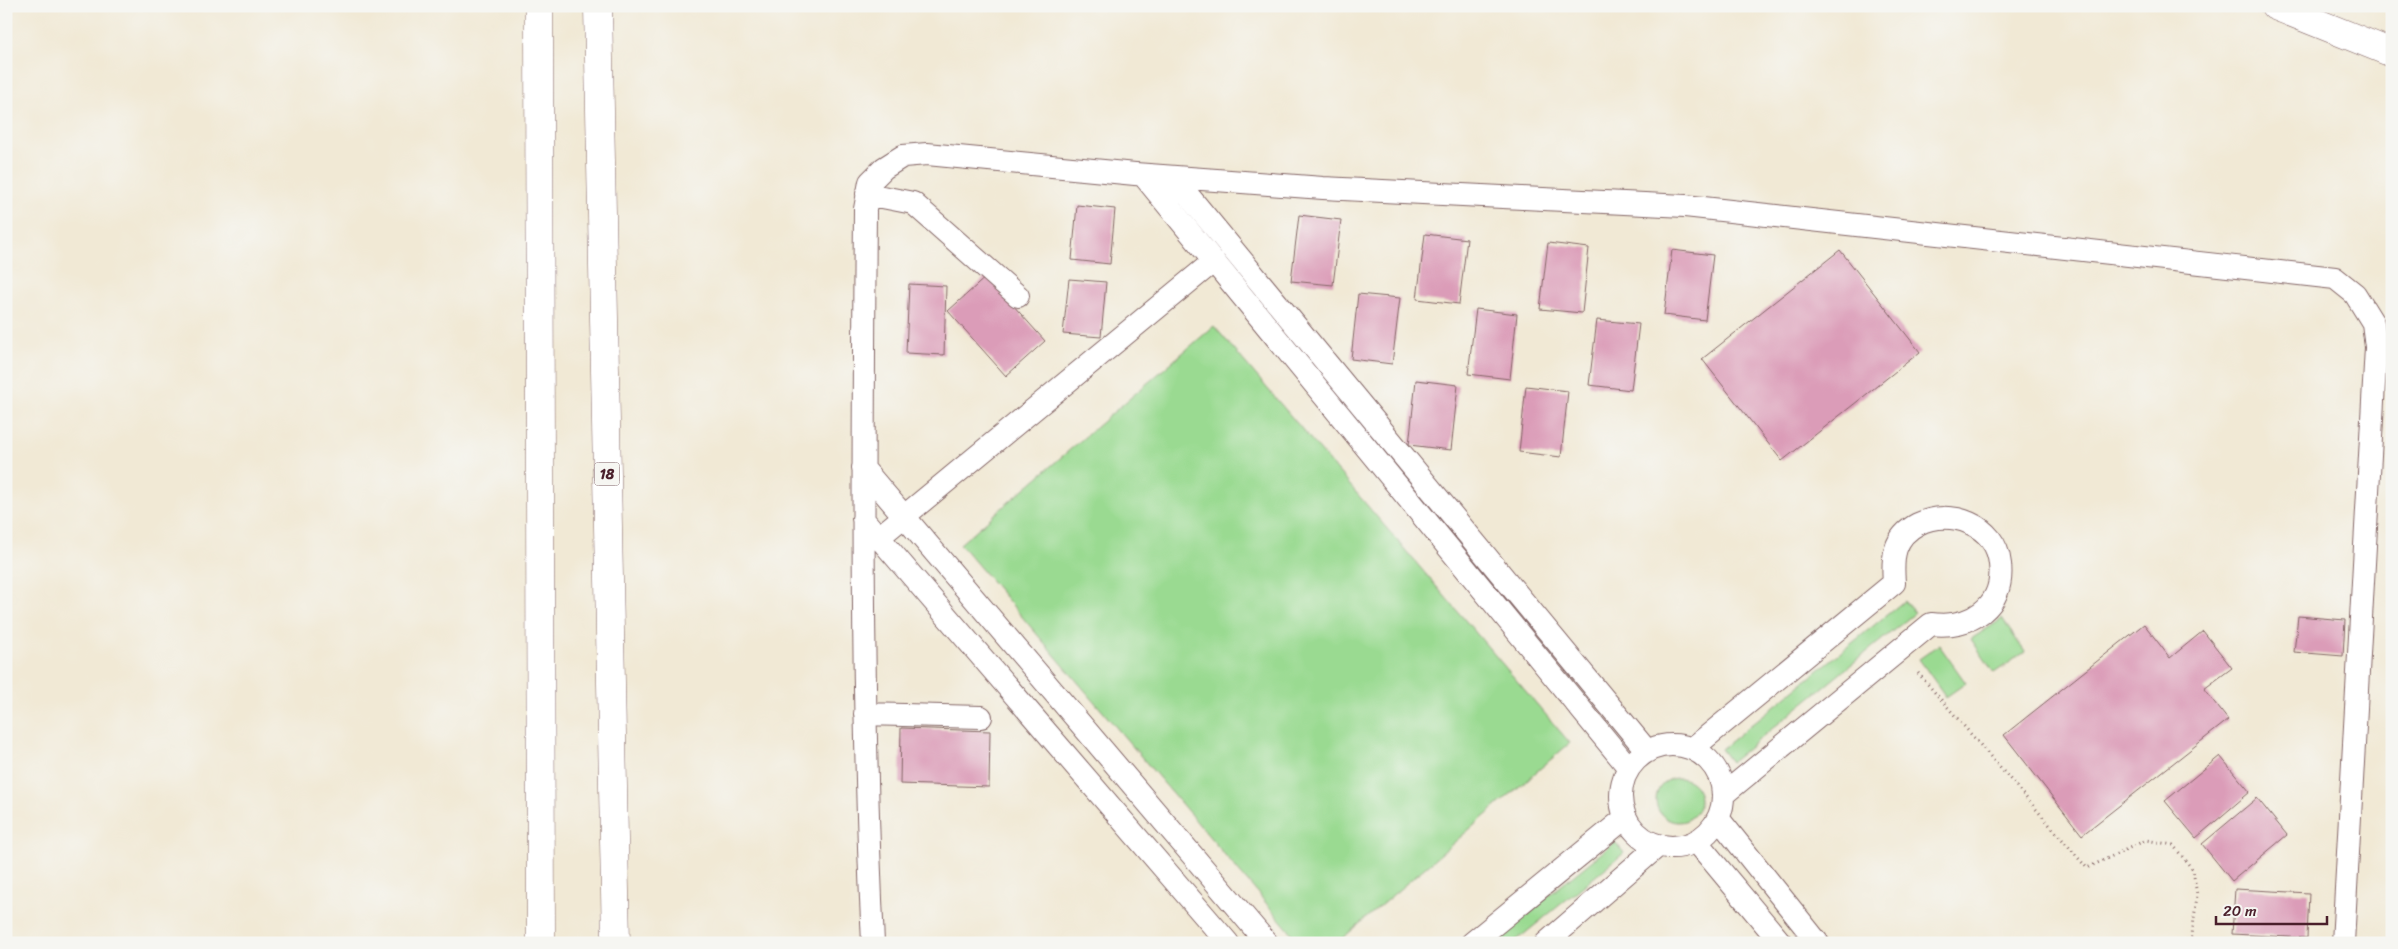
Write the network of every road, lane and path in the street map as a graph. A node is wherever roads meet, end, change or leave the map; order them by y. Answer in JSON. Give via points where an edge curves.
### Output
{"nodes":[{"id":1,"x":539,"y":6,"type":"edge"},
{"id":2,"x":598,"y":6,"type":"edge"},
{"id":3,"x":2275,"y":6,"type":"edge"},
{"id":4,"x":2392,"y":53,"type":"edge"},
{"id":5,"x":1143,"y":175,"type":"junction"},
{"id":6,"x":1173,"y":177,"type":"junction"},
{"id":7,"x":867,"y":194,"type":"junction"},
{"id":8,"x":1214,"y":261,"type":"junction"},
{"id":9,"x":1018,"y":296,"type":"dead end"},
{"id":10,"x":863,"y":468,"type":"junction"},
{"id":11,"x":1433,"y":491,"type":"junction"},
{"id":12,"x":1415,"y":506,"type":"junction"},
{"id":13,"x":905,"y":516,"type":"junction"},
{"id":14,"x":863,"y":519,"type":"junction"},
{"id":15,"x":879,"y":537,"type":"junction"},
{"id":16,"x":1561,"y":647,"type":"junction"},
{"id":17,"x":1900,"y":651,"type":"junction"},
{"id":18,"x":1544,"y":663,"type":"junction"},
{"id":19,"x":865,"y":714,"type":"junction"},
{"id":20,"x":982,"y":717,"type":"dead end"},
{"id":21,"x":1096,"y":740,"type":"junction"},
{"id":22,"x":1693,"y":748,"type":"junction"},
{"id":23,"x":1647,"y":750,"type":"junction"},
{"id":24,"x":1072,"y":762,"type":"junction"},
{"id":25,"x":1629,"y":768,"type":"junction"},
{"id":26,"x":1724,"y":794,"type":"junction"},
{"id":27,"x":1625,"y":818,"type":"junction"},
{"id":28,"x":1718,"y":818,"type":"junction"},
{"id":29,"x":1696,"y":841,"type":"junction"},
{"id":30,"x":1658,"y":846,"type":"junction"},
{"id":31,"x":1204,"y":866,"type":"junction"},
{"id":32,"x":1181,"y":888,"type":"junction"},
{"id":33,"x":540,"y":943,"type":"edge"},
{"id":34,"x":616,"y":943,"type":"edge"},
{"id":35,"x":873,"y":943,"type":"edge"},
{"id":36,"x":1228,"y":943,"type":"edge"},
{"id":37,"x":1267,"y":943,"type":"edge"},
{"id":38,"x":1472,"y":943,"type":"edge"},
{"id":39,"x":1546,"y":943,"type":"edge"},
{"id":40,"x":1781,"y":943,"type":"edge"},
{"id":41,"x":1818,"y":943,"type":"edge"},
{"id":42,"x":2191,"y":943,"type":"edge"},
{"id":43,"x":2343,"y":943,"type":"edge"}],
"edges":[{"from":1,"to":33,"type":"highway"},
{"from":2,"to":34,"type":"highway","number":"18"},
{"from":3,"to":4,"type":"highway"},
{"from":5,"to":6,"type":"lane"},
{"from":5,"to":7,"type":"lane","via":[[928,154],[903,156],[884,168],[870,182]]},
{"from":5,"to":8,"type":"lane"},
{"from":6,"to":11,"type":"lane"},
{"from":6,"to":43,"type":"lane","via":[[1684,206],[2335,278],[2355,294],[2373,323],[2376,346]]},
{"from":7,"to":9,"type":"lane","via":[[913,203]]},
{"from":7,"to":10,"type":"lane"},
{"from":8,"to":12,"type":"lane"},
{"from":8,"to":13,"type":"lane"},
{"from":10,"to":13,"type":"lane"},
{"from":10,"to":14,"type":"lane"},
{"from":11,"to":12,"type":"lane"},
{"from":11,"to":16,"type":"lane"},
{"from":12,"to":18,"type":"lane"},
{"from":13,"to":15,"type":"lane"},
{"from":13,"to":21,"type":"lane"},
{"from":14,"to":15,"type":"lane"},
{"from":14,"to":19,"type":"lane"},
{"from":15,"to":24,"type":"lane"},
{"from":16,"to":18,"type":"lane"},
{"from":16,"to":23,"type":"lane"},
{"from":17,"to":22,"type":"lane","via":[[1931,624],[1949,626],[1965,623],[1992,601],[2000,564],[1994,546],[1983,531],[1967,520],[1948,516],[1929,519],[1912,528],[1899,542],[1892,557],[1894,583]]},
{"from":17,"to":26,"type":"lane"},
{"from":17,"to":42,"type":"path","via":[[2087,868],[2146,840],[2173,844],[2193,870],[2197,895]]},
{"from":18,"to":25,"type":"lane"},
{"from":19,"to":20,"type":"lane"},
{"from":19,"to":35,"type":"lane"},
{"from":21,"to":24,"type":"lane"},
{"from":21,"to":31,"type":"lane"},
{"from":22,"to":23,"type":"lane","via":[[1662,745]]},
{"from":22,"to":26,"type":"lane","via":[[1714,767]]},
{"from":23,"to":25,"type":"lane"},
{"from":24,"to":32,"type":"lane"},
{"from":25,"to":27,"type":"lane","via":[[1621,788]]},
{"from":26,"to":28,"type":"lane"},
{"from":27,"to":30,"type":"lane","via":[[1634,831]]},
{"from":27,"to":38,"type":"lane"},
{"from":28,"to":29,"type":"lane"},
{"from":28,"to":41,"type":"lane"},
{"from":29,"to":30,"type":"lane","via":[[1674,848]]},
{"from":29,"to":40,"type":"lane"},
{"from":30,"to":39,"type":"lane"},
{"from":31,"to":32,"type":"lane"},
{"from":31,"to":37,"type":"lane"},
{"from":32,"to":36,"type":"lane"}]}
